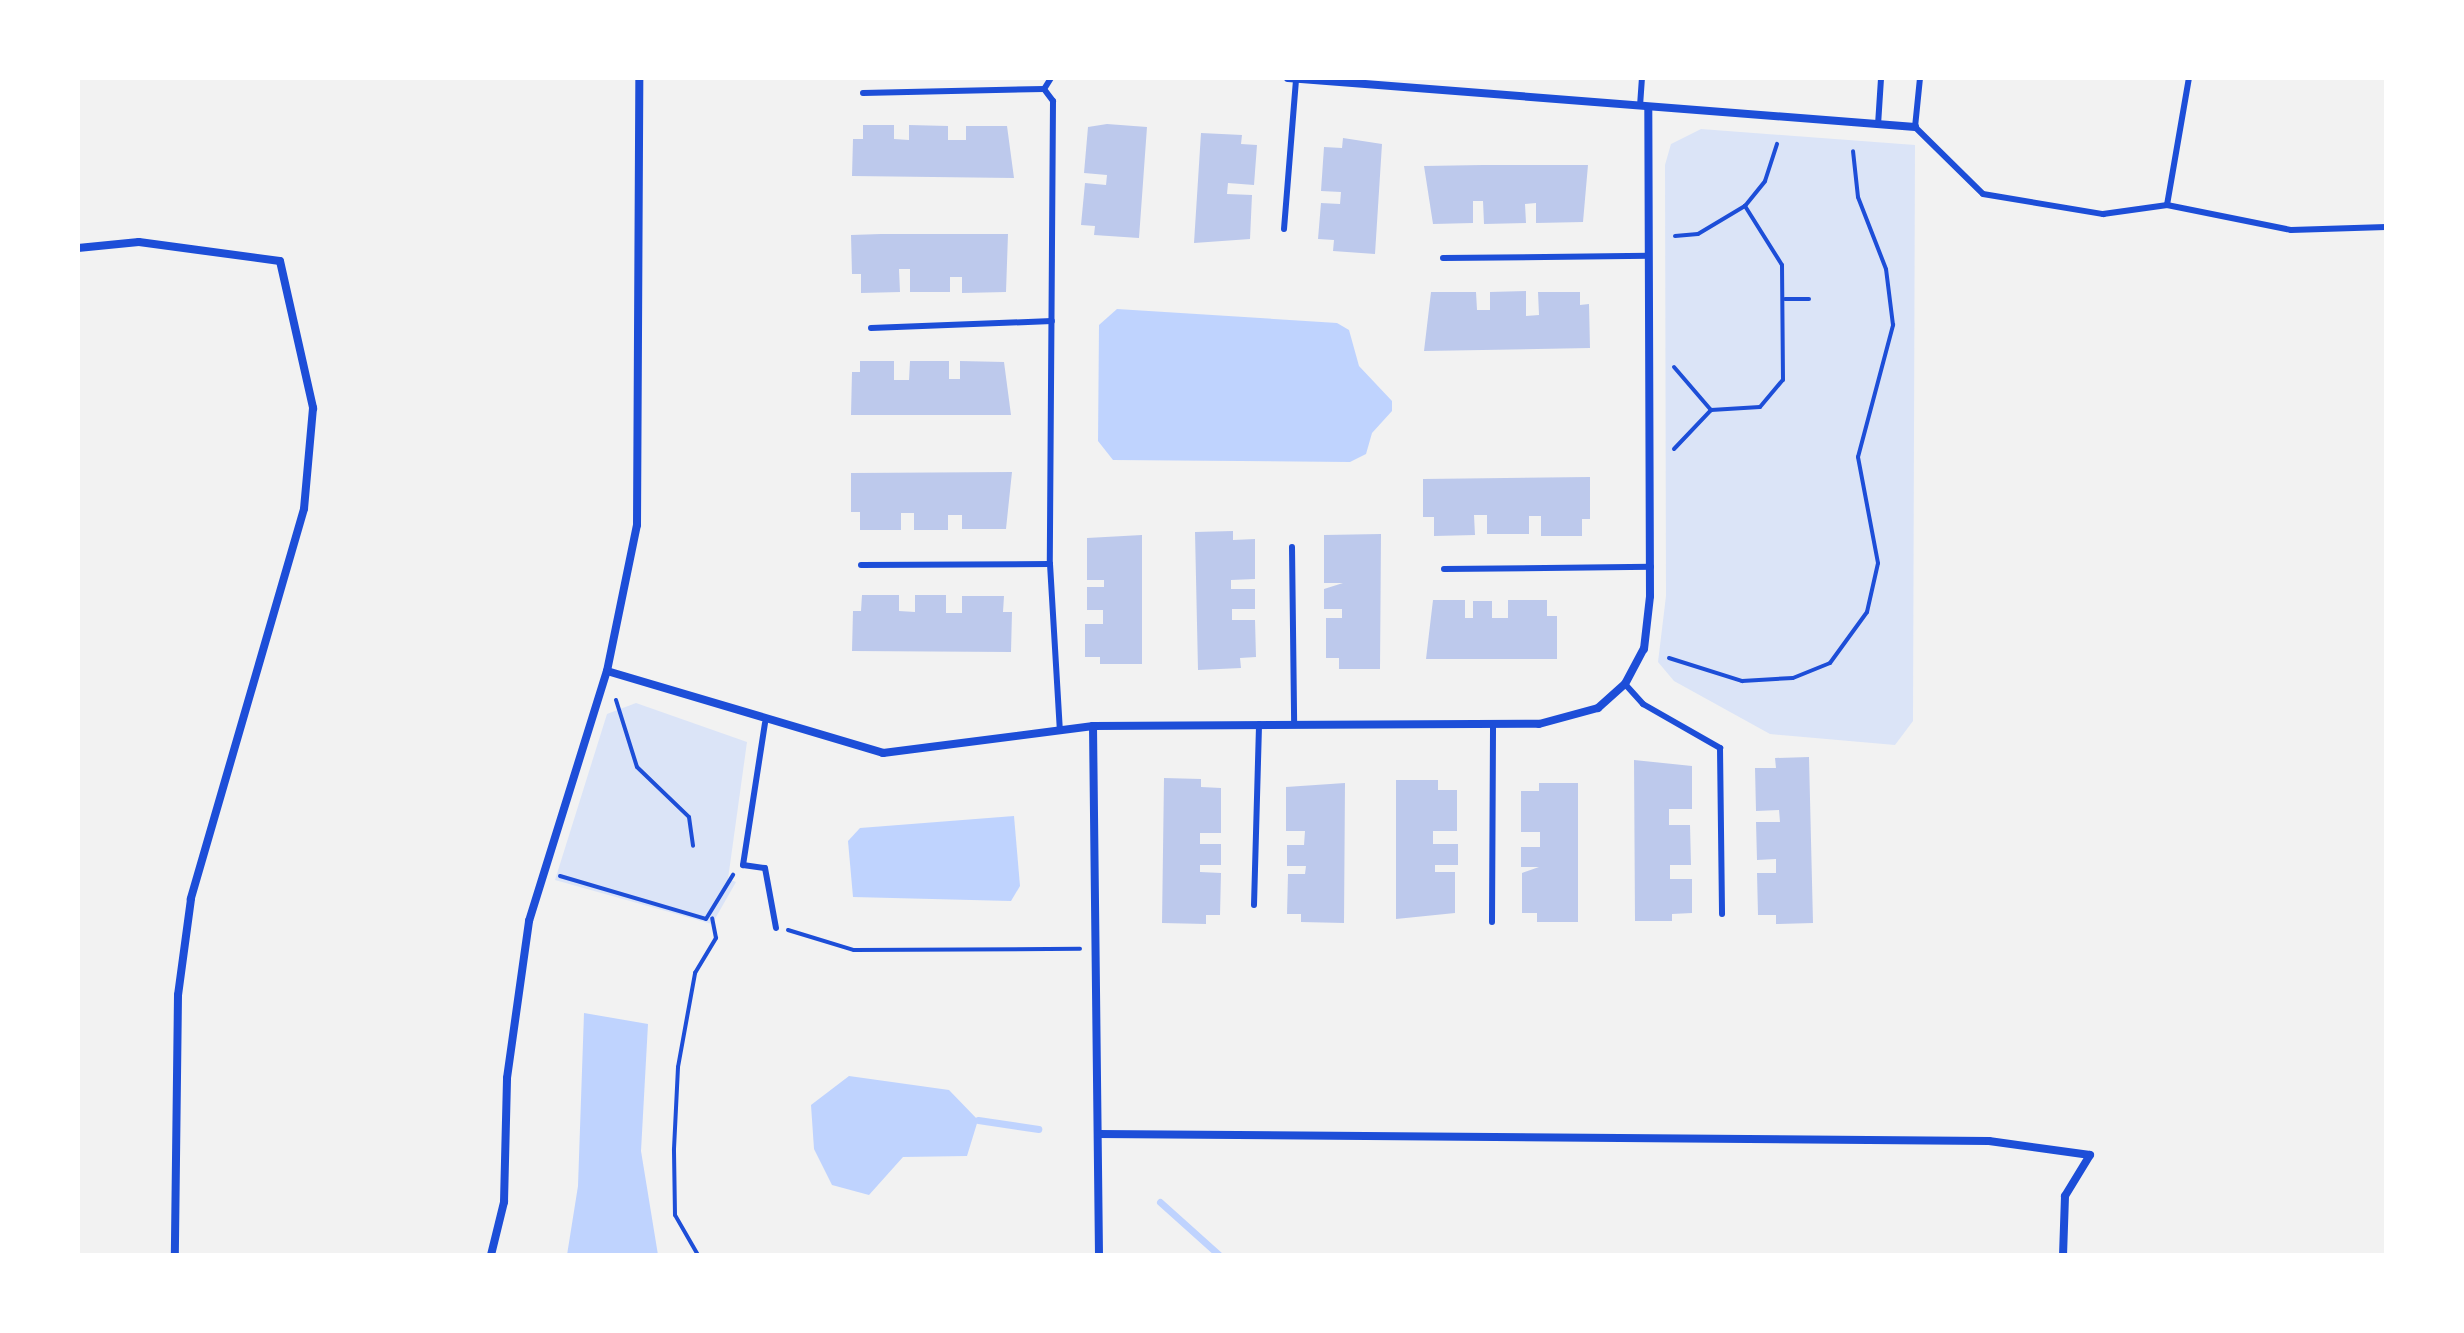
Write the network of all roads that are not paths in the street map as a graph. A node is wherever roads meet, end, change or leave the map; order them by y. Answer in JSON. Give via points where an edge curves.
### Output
{"nodes":[{"id":1,"x":639,"y":78,"type":"edge"},
{"id":2,"x":1051,"y":78,"type":"edge"},
{"id":3,"x":1288,"y":78,"type":"edge"},
{"id":4,"x":1642,"y":78,"type":"edge"},
{"id":5,"x":1881,"y":78,"type":"edge"},
{"id":6,"x":1920,"y":78,"type":"edge"},
{"id":7,"x":2189,"y":78,"type":"edge"},
{"id":8,"x":1296,"y":79,"type":"edge"},
{"id":9,"x":1400,"y":83,"type":"edge"},
{"id":10,"x":1044,"y":89,"type":"junction"},
{"id":11,"x":863,"y":93,"type":"dead end"},
{"id":12,"x":1644,"y":109,"type":"junction"},
{"id":13,"x":1878,"y":125,"type":"junction"},
{"id":14,"x":1915,"y":127,"type":"junction"},
{"id":15,"x":2167,"y":205,"type":"junction"},
{"id":16,"x":2386,"y":227,"type":"edge"},
{"id":17,"x":1284,"y":229,"type":"dead end"},
{"id":18,"x":78,"y":248,"type":"edge"},
{"id":19,"x":1649,"y":256,"type":"junction"},
{"id":20,"x":1443,"y":258,"type":"dead end"},
{"id":21,"x":1052,"y":321,"type":"junction"},
{"id":22,"x":871,"y":328,"type":"dead end"},
{"id":23,"x":1292,"y":547,"type":"dead end"},
{"id":24,"x":1050,"y":564,"type":"junction"},
{"id":25,"x":861,"y":565,"type":"dead end"},
{"id":26,"x":1651,"y":567,"type":"junction"},
{"id":27,"x":1444,"y":569,"type":"dead end"},
{"id":28,"x":607,"y":671,"type":"junction"},
{"id":29,"x":1625,"y":684,"type":"junction"},
{"id":30,"x":1260,"y":722,"type":"junction"},
{"id":31,"x":1294,"y":722,"type":"junction"},
{"id":32,"x":765,"y":723,"type":"junction"},
{"id":33,"x":1493,"y":723,"type":"junction"},
{"id":34,"x":1093,"y":726,"type":"junction"},
{"id":35,"x":1060,"y":730,"type":"junction"},
{"id":36,"x":1254,"y":905,"type":"dead end"},
{"id":37,"x":1722,"y":914,"type":"dead end"},
{"id":38,"x":1492,"y":922,"type":"dead end"},
{"id":39,"x":776,"y":928,"type":"road end"},
{"id":40,"x":1098,"y":1134,"type":"junction"},
{"id":41,"x":175,"y":1255,"type":"edge"},
{"id":42,"x":491,"y":1255,"type":"edge"},
{"id":43,"x":1099,"y":1255,"type":"edge"},
{"id":44,"x":2063,"y":1255,"type":"edge"}],
"edges":[{"from":1,"to":28,"type":"street","via":[[637,525]]},
{"from":2,"to":10,"type":"lane"},
{"from":3,"to":8,"type":"street"},
{"from":4,"to":12,"type":"lane"},
{"from":5,"to":13,"type":"lane"},
{"from":6,"to":14,"type":"lane"},
{"from":7,"to":15,"type":"lane"},
{"from":8,"to":9,"type":"street"},
{"from":8,"to":17,"type":"lane"},
{"from":9,"to":12,"type":"street"},
{"from":10,"to":11,"type":"lane"},
{"from":10,"to":21,"type":"lane","via":[[1053,101]]},
{"from":12,"to":13,"type":"street"},
{"from":12,"to":19,"type":"street"},
{"from":13,"to":14,"type":"street"},
{"from":14,"to":15,"type":"lane","via":[[1983,194],[2103,214]]},
{"from":15,"to":16,"type":"lane","via":[[2291,230]]},
{"from":18,"to":41,"type":"street","via":[[119,244],[280,261],[313,408],[304,509],[191,899],[178,995]]},
{"from":19,"to":20,"type":"lane"},
{"from":19,"to":26,"type":"street"},
{"from":21,"to":22,"type":"lane"},
{"from":21,"to":24,"type":"lane"},
{"from":23,"to":31,"type":"lane"},
{"from":24,"to":25,"type":"lane"},
{"from":24,"to":35,"type":"lane"},
{"from":26,"to":27,"type":"lane"},
{"from":26,"to":29,"type":"street","via":[[1644,649]]},
{"from":28,"to":32,"type":"street"},
{"from":28,"to":42,"type":"street","via":[[541,871],[516,989],[504,1202]]},
{"from":29,"to":33,"type":"street","via":[[1572,720]]},
{"from":29,"to":37,"type":"lane","via":[[1643,704],[1720,748]]},
{"from":30,"to":31,"type":"street"},
{"from":30,"to":34,"type":"street"},
{"from":30,"to":36,"type":"lane"},
{"from":31,"to":33,"type":"street"},
{"from":32,"to":35,"type":"street","via":[[883,753]]},
{"from":32,"to":39,"type":"lane","via":[[743,865],[765,868]]},
{"from":33,"to":38,"type":"lane"},
{"from":34,"to":35,"type":"street"},
{"from":34,"to":40,"type":"street"},
{"from":40,"to":43,"type":"street"},
{"from":40,"to":44,"type":"street","via":[[1989,1141],[2090,1155],[2065,1196]]}]}
